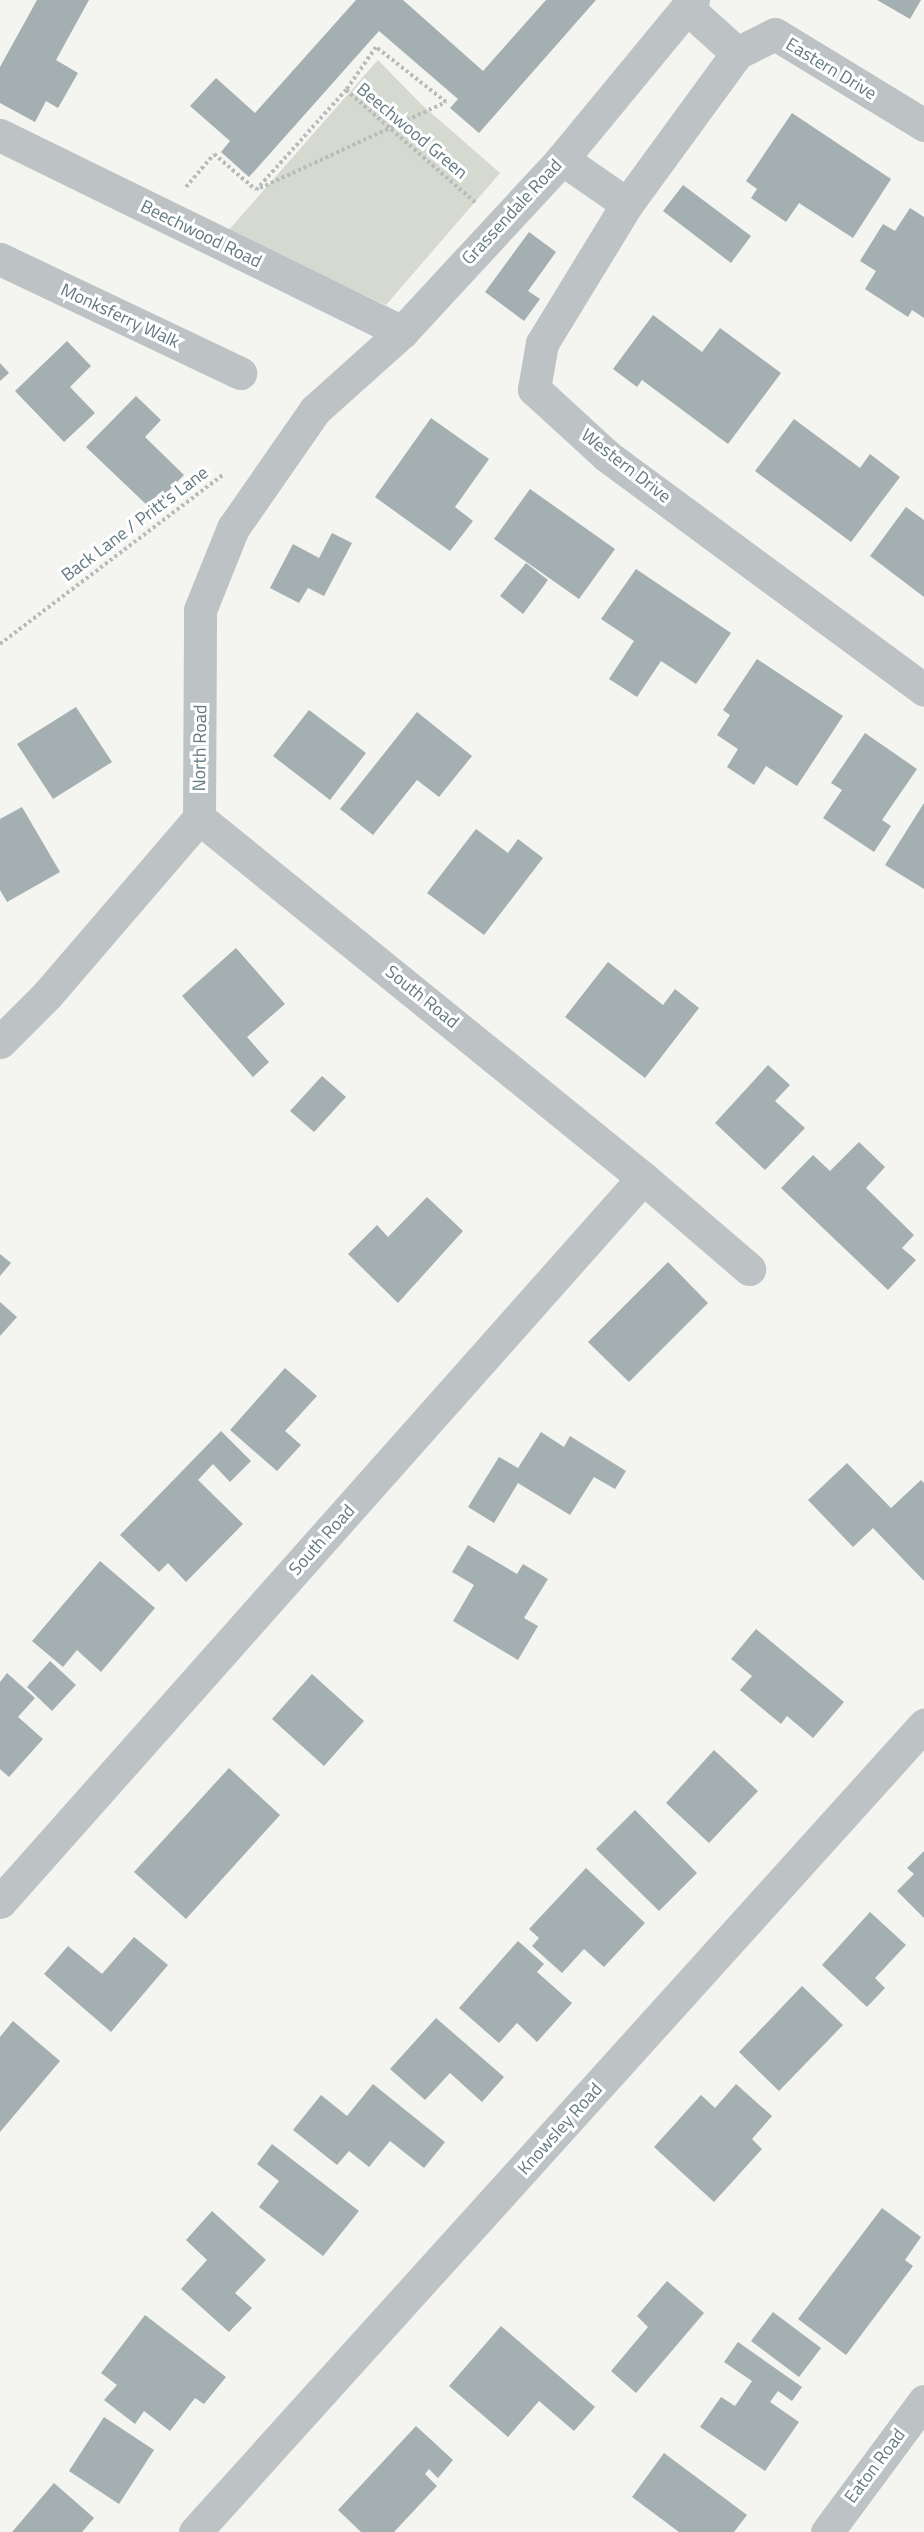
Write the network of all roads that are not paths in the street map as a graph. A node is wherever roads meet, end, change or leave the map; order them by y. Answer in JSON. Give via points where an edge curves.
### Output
{"nodes":[{"id":1,"x":690,"y":4,"type":"edge"},
{"id":2,"x":737,"y":53,"type":"junction"},
{"id":3,"x":924,"y":125,"type":"edge"},
{"id":4,"x":0,"y":135,"type":"edge"},
{"id":5,"x":562,"y":159,"type":"junction"},
{"id":6,"x":627,"y":204,"type":"junction"},
{"id":7,"x":0,"y":260,"type":"edge"},
{"id":8,"x":402,"y":332,"type":"junction"},
{"id":9,"x":240,"y":373,"type":"dead end"},
{"id":10,"x":315,"y":410,"type":"joint"},
{"id":11,"x":924,"y":690,"type":"edge"},
{"id":12,"x":199,"y":818,"type":"junction"},
{"id":13,"x":0,"y":1042,"type":"edge"},
{"id":14,"x":643,"y":1178,"type":"junction"},
{"id":15,"x":749,"y":1269,"type":"dead end"},
{"id":16,"x":924,"y":1725,"type":"edge"},
{"id":17,"x":0,"y":1902,"type":"edge"},
{"id":18,"x":924,"y":2401,"type":"edge"},
{"id":19,"x":195,"y":2532,"type":"edge"},
{"id":20,"x":827,"y":2532,"type":"edge"}],
"edges":[{"from":1,"to":2,"type":"street"},
{"from":1,"to":5,"type":"street","name":"Grassendale Road"},
{"from":2,"to":3,"type":"street","name":"Eastern Drive","via":[[775,34]]},
{"from":2,"to":6,"type":"street","name":"Eastern Drive"},
{"from":4,"to":8,"type":"street","name":"Beechwood Road"},
{"from":5,"to":6,"type":"street"},
{"from":5,"to":8,"type":"street","name":"Grassendale Road"},
{"from":6,"to":11,"type":"street","name":"Western Drive","via":[[542,344],[534,389],[607,456],[735,545]]},
{"from":7,"to":9,"type":"street","name":"Monksferry Walk"},
{"from":8,"to":10,"type":"street","name":"Grassendale Road"},
{"from":10,"to":12,"type":"street","name":"North Road","via":[[233,528],[200,610]]},
{"from":12,"to":13,"type":"street","name":"North Road","via":[[48,995]]},
{"from":12,"to":14,"type":"street","name":"South Road"},
{"from":14,"to":15,"type":"street","name":"South Road"},
{"from":14,"to":17,"type":"street","name":"South Road"},
{"from":16,"to":19,"type":"street","name":"Knowsley Road"},
{"from":18,"to":20,"type":"street","name":"Eaton Road"}]}
